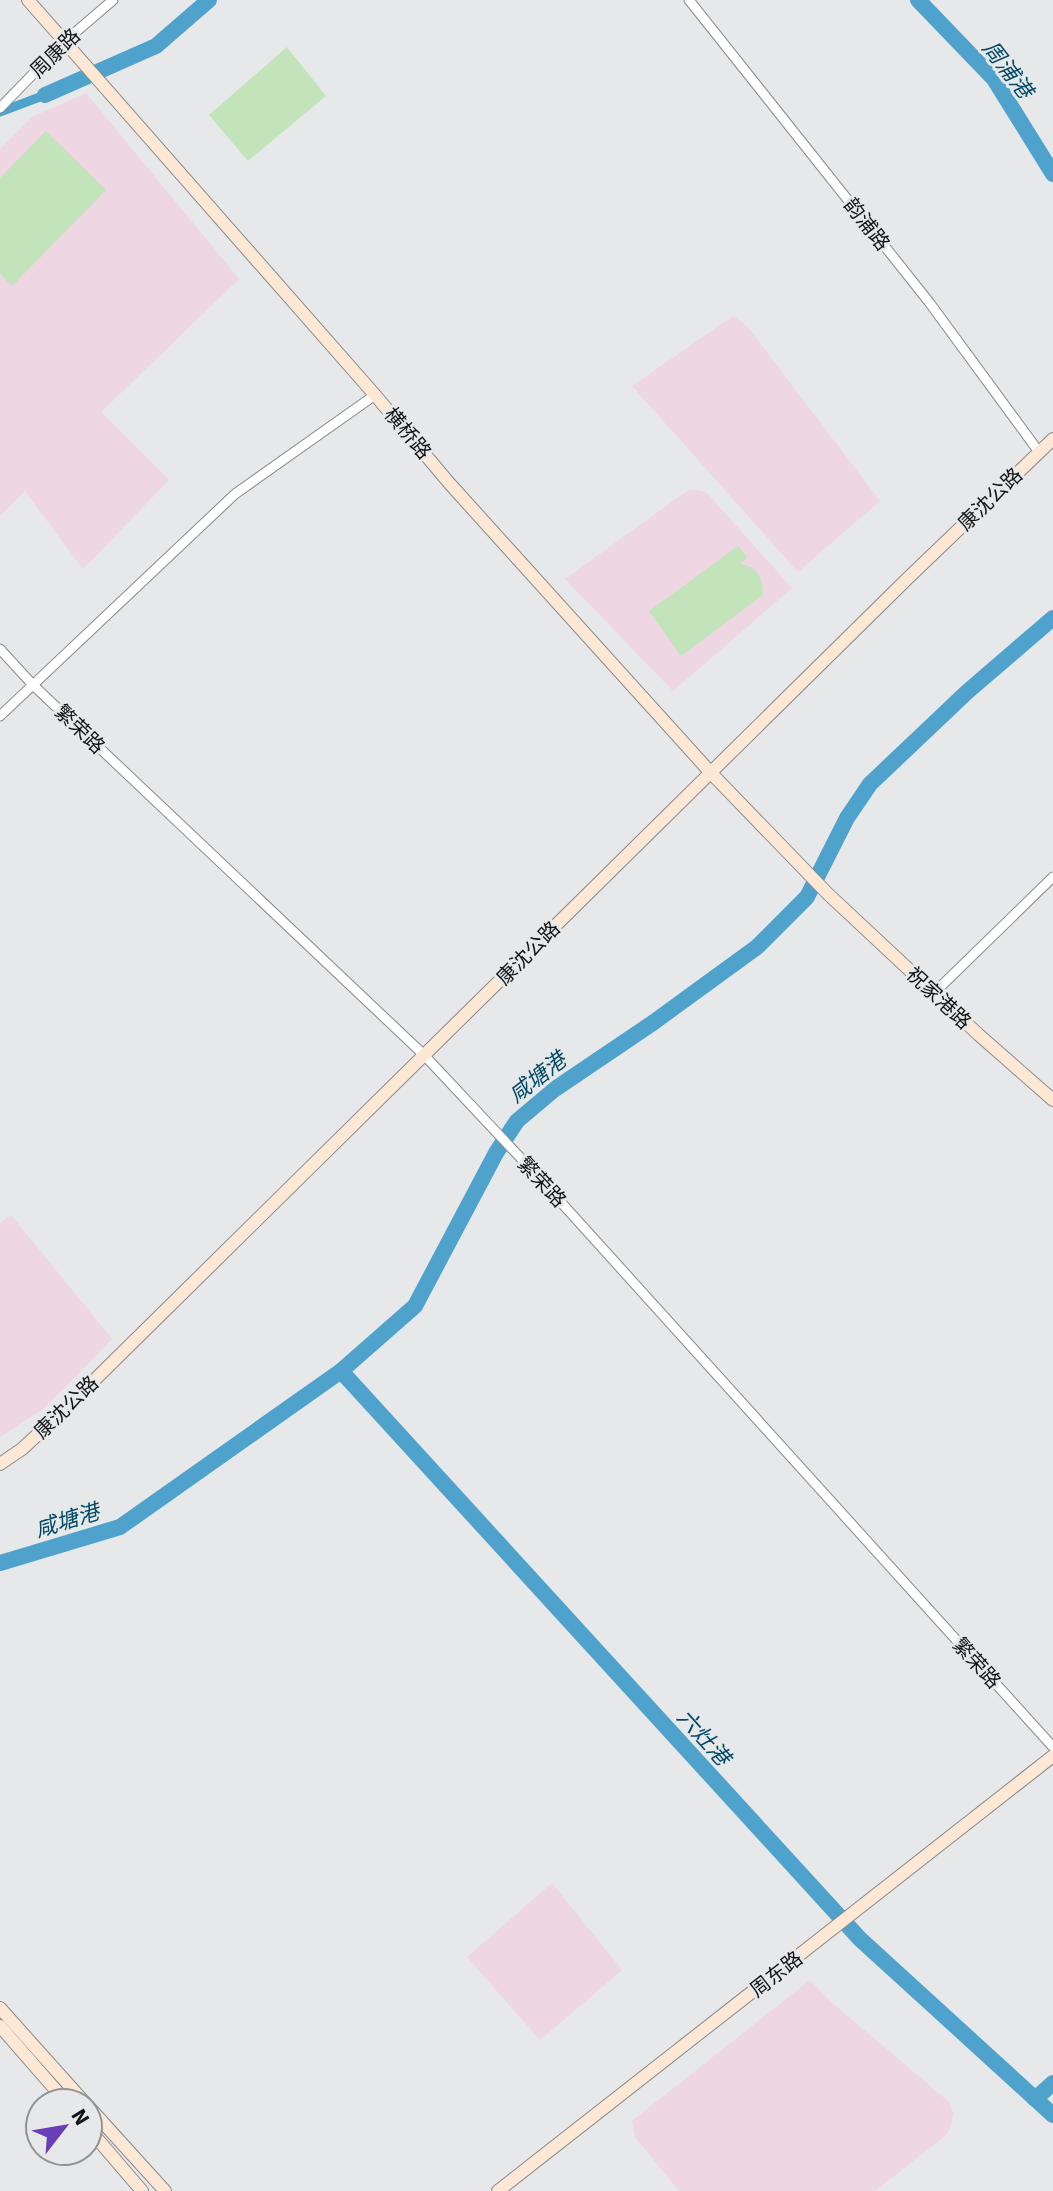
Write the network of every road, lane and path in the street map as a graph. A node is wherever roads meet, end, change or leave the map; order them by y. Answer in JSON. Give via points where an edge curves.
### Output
{"nodes":[{"id":1,"x":28,"y":0,"type":"edge"},
{"id":2,"x":113,"y":0,"type":"edge"},
{"id":3,"x":689,"y":0,"type":"edge"},
{"id":4,"x":64,"y":42,"type":"junction"},
{"id":5,"x":0,"y":108,"type":"edge"},
{"id":6,"x":375,"y":395,"type":"junction"},
{"id":7,"x":1053,"y":439,"type":"edge"},
{"id":8,"x":1039,"y":452,"type":"junction"},
{"id":9,"x":0,"y":649,"type":"edge"},
{"id":10,"x":33,"y":685,"type":"junction"},
{"id":11,"x":0,"y":716,"type":"edge"},
{"id":12,"x":711,"y":773,"type":"junction"},
{"id":13,"x":794,"y":861,"type":"joint"},
{"id":14,"x":1053,"y":877,"type":"edge"},
{"id":15,"x":934,"y":993,"type":"junction"},
{"id":16,"x":424,"y":1055,"type":"junction"},
{"id":17,"x":1053,"y":1100,"type":"edge"},
{"id":18,"x":0,"y":1464,"type":"edge"},
{"id":19,"x":1053,"y":1747,"type":"edge"},
{"id":20,"x":1053,"y":1756,"type":"edge"},
{"id":21,"x":0,"y":2008,"type":"edge"},
{"id":22,"x":0,"y":2026,"type":"edge"},
{"id":23,"x":53,"y":2087,"type":"edge"},
{"id":24,"x":70,"y":2087,"type":"edge"},
{"id":25,"x":104,"y":2125,"type":"edge"},
{"id":26,"x":104,"y":2147,"type":"edge"},
{"id":27,"x":142,"y":2191,"type":"edge"},
{"id":28,"x":165,"y":2191,"type":"edge"},
{"id":29,"x":498,"y":2191,"type":"edge"}],
"edges":[{"from":1,"to":4,"type":"street","name":"横桥路"},
{"from":2,"to":4,"type":"street","name":"周康路"},
{"from":3,"to":8,"type":"street","name":"韵浦路","via":[[929,302]]},
{"from":4,"to":5,"type":"street","name":"周康路"},
{"from":4,"to":6,"type":"street","name":"横桥路"},
{"from":6,"to":10,"type":"street","via":[[235,494]]},
{"from":6,"to":12,"type":"street","name":"横桥路"},
{"from":7,"to":8,"type":"street","name":"康沈公路"},
{"from":8,"to":12,"type":"street","name":"康沈公路"},
{"from":9,"to":10,"type":"street","name":"繁荣路"},
{"from":10,"to":11,"type":"street"},
{"from":10,"to":16,"type":"street","name":"繁荣路"},
{"from":12,"to":13,"type":"street","name":"横桥路"},
{"from":12,"to":16,"type":"street","name":"康沈公路"},
{"from":13,"to":15,"type":"street","name":"祝家港路"},
{"from":14,"to":15,"type":"street"},
{"from":15,"to":17,"type":"street","name":"祝家港路"},
{"from":16,"to":18,"type":"street","name":"康沈公路","via":[[60,1414]]},
{"from":16,"to":19,"type":"street","name":"繁荣路"},
{"from":20,"to":29,"type":"street","name":"周东路"},
{"from":21,"to":24,"type":"street"},
{"from":22,"to":23,"type":"street"},
{"from":25,"to":28,"type":"street"},
{"from":26,"to":27,"type":"street"}]}
